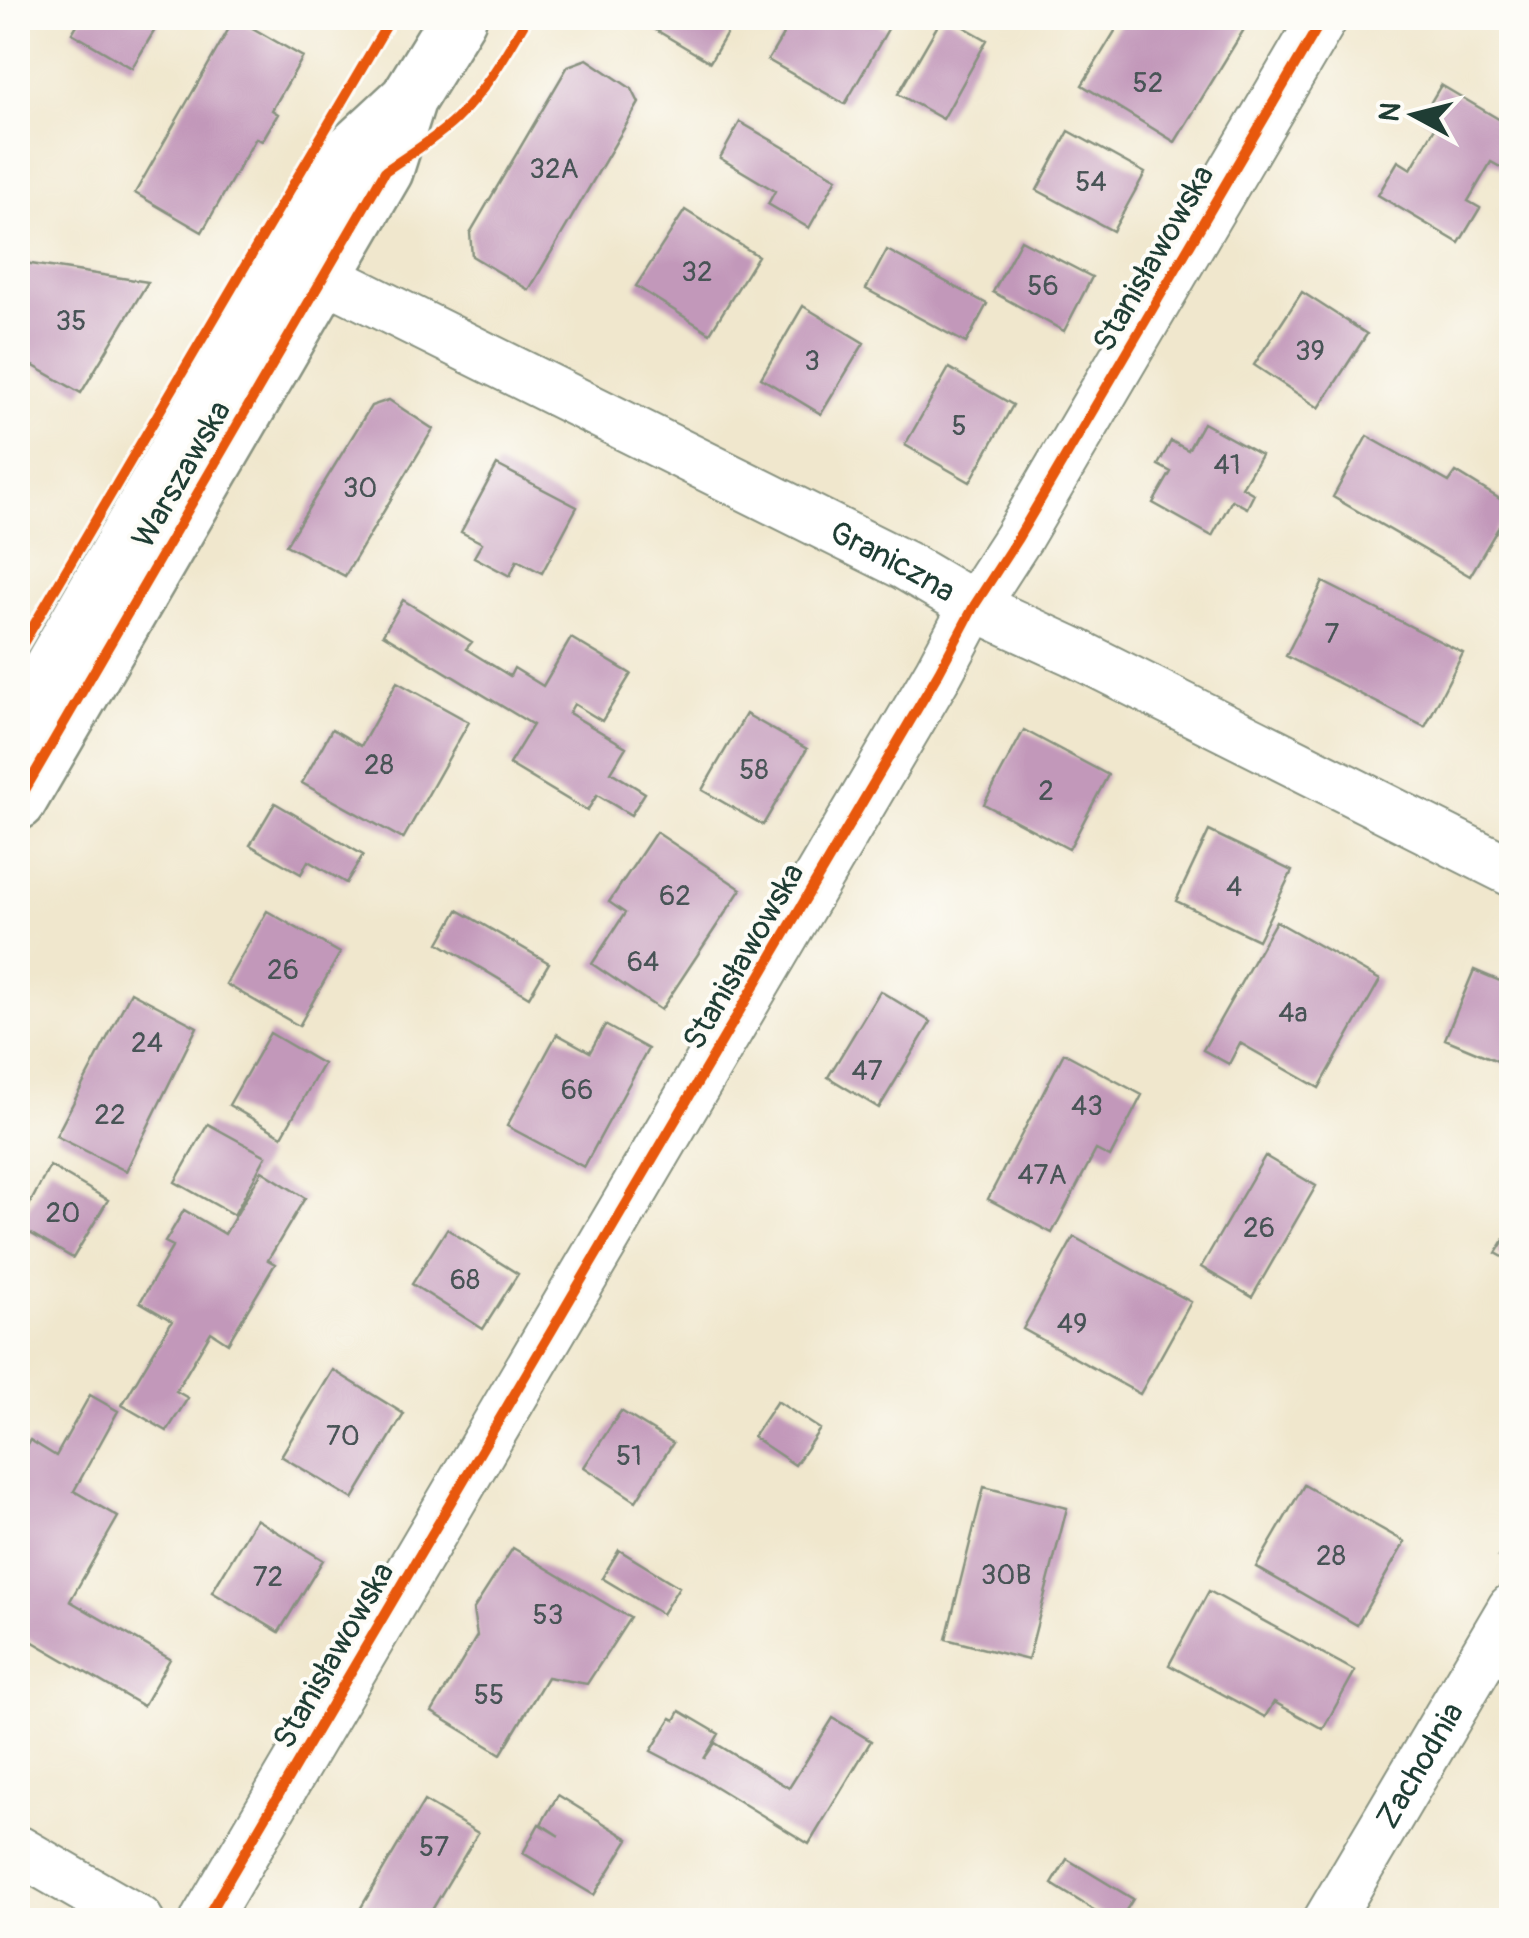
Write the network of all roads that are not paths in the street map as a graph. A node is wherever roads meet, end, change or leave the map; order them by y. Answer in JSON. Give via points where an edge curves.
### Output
{"nodes":[{"id":1,"x":458,"y":18,"type":"edge"},
{"id":2,"x":1323,"y":18,"type":"edge"},
{"id":3,"x":408,"y":100,"type":"junction"},
{"id":4,"x":325,"y":277,"type":"junction"},
{"id":5,"x":974,"y":606,"type":"junction"},
{"id":6,"x":18,"y":725,"type":"edge"},
{"id":7,"x":18,"y":802,"type":"edge"},
{"id":8,"x":1512,"y":872,"type":"edge"},
{"id":9,"x":1512,"y":1608,"type":"edge"},
{"id":10,"x":18,"y":1850,"type":"edge"},
{"id":11,"x":139,"y":1920,"type":"edge"},
{"id":12,"x":206,"y":1920,"type":"edge"},
{"id":13,"x":1328,"y":1920,"type":"edge"}],
"edges":[{"from":1,"to":3,"type":"main road","name":"Warszawska"},
{"from":2,"to":5,"type":"street","name":"Stanisławowska"},
{"from":3,"to":4,"type":"main road","name":"Warszawska","via":[[385,171]]},
{"from":3,"to":6,"type":"main road","name":"Warszawska","via":[[351,152]]},
{"from":4,"to":5,"type":"street","name":"Graniczna"},
{"from":4,"to":7,"type":"main road","name":"Warszawska"},
{"from":5,"to":8,"type":"street","name":"Graniczna"},
{"from":5,"to":12,"type":"street","name":"Stanisławowska"},
{"from":9,"to":13,"type":"street","name":"Zachodnia"},
{"from":10,"to":11,"type":"street"}]}
